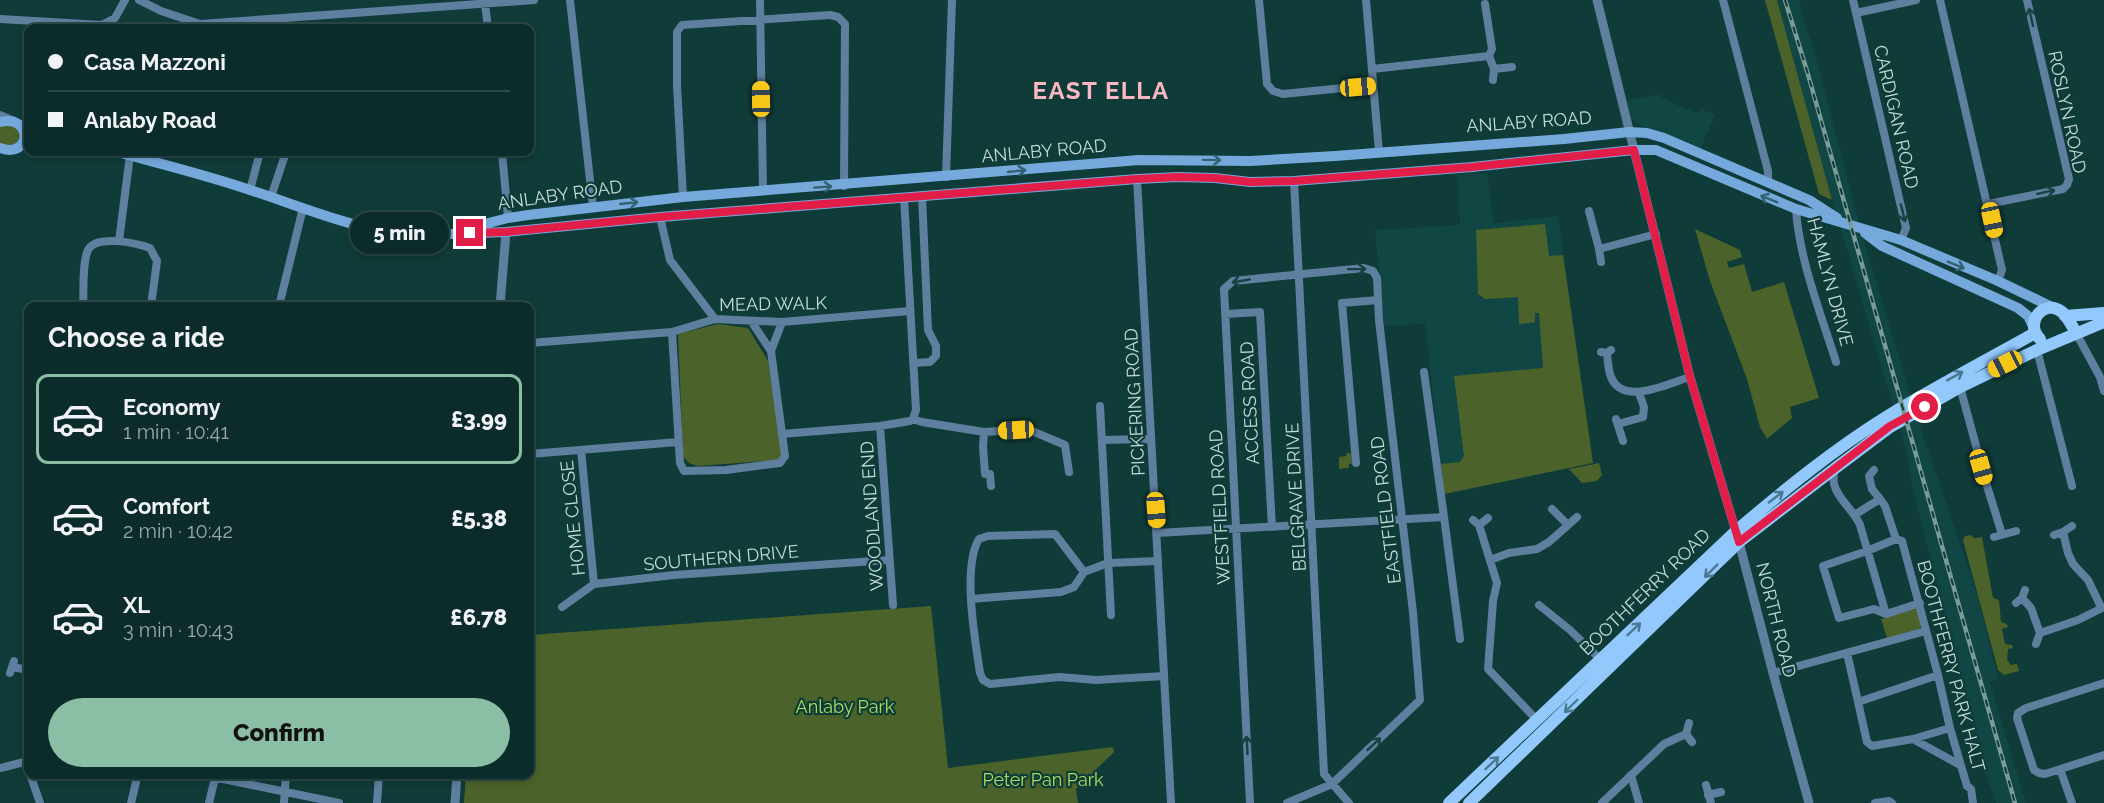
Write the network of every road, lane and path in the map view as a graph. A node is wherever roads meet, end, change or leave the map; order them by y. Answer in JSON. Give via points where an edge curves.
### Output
{"nodes":[{"id":1,"x":125,"y":0,"type":"edge"},
{"id":2,"x":139,"y":0,"type":"edge"},
{"id":3,"x":534,"y":0,"type":"edge"},
{"id":4,"x":567,"y":0,"type":"edge"},
{"id":5,"x":760,"y":0,"type":"edge"},
{"id":6,"x":952,"y":0,"type":"edge"},
{"id":7,"x":1259,"y":0,"type":"edge"},
{"id":8,"x":1366,"y":0,"type":"edge"},
{"id":9,"x":1597,"y":0,"type":"edge"},
{"id":10,"x":1723,"y":0,"type":"edge"},
{"id":11,"x":1853,"y":0,"type":"edge"},
{"id":12,"x":1916,"y":0,"type":"edge"},
{"id":13,"x":1940,"y":0,"type":"edge"},
{"id":14,"x":2027,"y":0,"type":"edge"},
{"id":15,"x":485,"y":4,"type":"junction"},
{"id":16,"x":1485,"y":4,"type":"dead end"},
{"id":17,"x":1856,"y":13,"type":"junction"},
{"id":18,"x":0,"y":19,"type":"edge"},
{"id":19,"x":276,"y":19,"type":"junction"},
{"id":20,"x":761,"y":20,"type":"junction"},
{"id":21,"x":85,"y":24,"type":"edge"},
{"id":22,"x":104,"y":24,"type":"edge"},
{"id":23,"x":200,"y":24,"type":"joint"},
{"id":24,"x":269,"y":24,"type":"edge"},
{"id":25,"x":488,"y":24,"type":"edge"},
{"id":26,"x":1489,"y":56,"type":"junction"},
{"id":27,"x":1512,"y":67,"type":"dead end"},
{"id":28,"x":1372,"y":69,"type":"junction"},
{"id":29,"x":1494,"y":69,"type":"junction"},
{"id":30,"x":1493,"y":80,"type":"dead end"},
{"id":31,"x":1373,"y":86,"type":"junction"},
{"id":32,"x":0,"y":115,"type":"edge"},
{"id":33,"x":0,"y":122,"type":"edge"},
{"id":34,"x":22,"y":125,"type":"edge"},
{"id":35,"x":1629,"y":132,"type":"junction"},
{"id":36,"x":24,"y":146,"type":"edge"},
{"id":37,"x":3,"y":150,"type":"edge"},
{"id":38,"x":1634,"y":150,"type":"junction"},
{"id":39,"x":1380,"y":152,"type":"junction"},
{"id":40,"x":130,"y":156,"type":"edge"},
{"id":41,"x":133,"y":156,"type":"edge"},
{"id":42,"x":259,"y":156,"type":"edge"},
{"id":43,"x":285,"y":156,"type":"edge"},
{"id":44,"x":502,"y":156,"type":"edge"},
{"id":45,"x":946,"y":177,"type":"junction"},
{"id":46,"x":1137,"y":179,"type":"junction"},
{"id":47,"x":1294,"y":181,"type":"junction"},
{"id":48,"x":1768,"y":183,"type":"junction"},
{"id":49,"x":844,"y":186,"type":"junction"},
{"id":50,"x":250,"y":190,"type":"junction"},
{"id":51,"x":764,"y":191,"type":"junction"},
{"id":52,"x":922,"y":196,"type":"junction"},
{"id":53,"x":271,"y":197,"type":"junction"},
{"id":54,"x":682,"y":197,"type":"junction"},
{"id":55,"x":904,"y":197,"type":"junction"},
{"id":56,"x":1988,"y":204,"type":"junction"},
{"id":57,"x":593,"y":207,"type":"junction"},
{"id":58,"x":303,"y":208,"type":"junction"},
{"id":59,"x":1796,"y":209,"type":"junction"},
{"id":60,"x":1589,"y":211,"type":"dead end"},
{"id":61,"x":660,"y":217,"type":"junction"},
{"id":62,"x":508,"y":218,"type":"junction"},
{"id":63,"x":1844,"y":223,"type":"junction"},
{"id":64,"x":1862,"y":230,"type":"junction"},
{"id":65,"x":506,"y":232,"type":"junction"},
{"id":66,"x":452,"y":233,"type":"junction"},
{"id":67,"x":1656,"y":234,"type":"junction"},
{"id":68,"x":1901,"y":240,"type":"junction"},
{"id":69,"x":119,"y":242,"type":"junction"},
{"id":70,"x":1599,"y":249,"type":"junction"},
{"id":71,"x":1601,"y":262,"type":"dead end"},
{"id":72,"x":1299,"y":274,"type":"junction"},
{"id":73,"x":1998,"y":281,"type":"junction"},
{"id":74,"x":1378,"y":300,"type":"junction"},
{"id":75,"x":83,"y":302,"type":"edge"},
{"id":76,"x":152,"y":302,"type":"edge"},
{"id":77,"x":280,"y":302,"type":"edge"},
{"id":78,"x":500,"y":302,"type":"edge"},
{"id":79,"x":2054,"y":308,"type":"junction"},
{"id":80,"x":910,"y":311,"type":"junction"},
{"id":81,"x":2104,"y":313,"type":"edge"},
{"id":82,"x":1225,"y":314,"type":"junction"},
{"id":83,"x":2065,"y":316,"type":"junction"},
{"id":84,"x":715,"y":319,"type":"junction"},
{"id":85,"x":751,"y":321,"type":"junction"},
{"id":86,"x":782,"y":322,"type":"junction"},
{"id":87,"x":2104,"y":322,"type":"edge"},
{"id":88,"x":2034,"y":330,"type":"junction"},
{"id":89,"x":672,"y":332,"type":"junction"},
{"id":90,"x":2076,"y":333,"type":"junction"},
{"id":91,"x":2058,"y":341,"type":"junction"},
{"id":92,"x":534,"y":343,"type":"edge"},
{"id":93,"x":2037,"y":350,"type":"junction"},
{"id":94,"x":771,"y":351,"type":"junction"},
{"id":95,"x":1606,"y":352,"type":"dead end"},
{"id":96,"x":1836,"y":362,"type":"dead end"},
{"id":97,"x":913,"y":363,"type":"junction"},
{"id":98,"x":1424,"y":372,"type":"dead end"},
{"id":99,"x":1690,"y":377,"type":"junction"},
{"id":100,"x":1960,"y":387,"type":"junction"},
{"id":101,"x":2104,"y":391,"type":"edge"},
{"id":102,"x":1639,"y":393,"type":"junction"},
{"id":103,"x":1100,"y":406,"type":"dead end"},
{"id":104,"x":913,"y":418,"type":"junction"},
{"id":105,"x":880,"y":426,"type":"junction"},
{"id":106,"x":984,"y":432,"type":"junction"},
{"id":107,"x":782,"y":434,"type":"junction"},
{"id":108,"x":1151,"y":439,"type":"junction"},
{"id":109,"x":1102,"y":440,"type":"junction"},
{"id":110,"x":1623,"y":441,"type":"dead end"},
{"id":111,"x":678,"y":442,"type":"junction"},
{"id":112,"x":581,"y":450,"type":"junction"},
{"id":113,"x":534,"y":454,"type":"edge"},
{"id":114,"x":1356,"y":463,"type":"dead end"},
{"id":115,"x":1834,"y":469,"type":"junction"},
{"id":116,"x":1875,"y":469,"type":"dead end"},
{"id":117,"x":1069,"y":472,"type":"dead end"},
{"id":118,"x":1820,"y":480,"type":"junction"},
{"id":119,"x":1834,"y":485,"type":"junction"},
{"id":120,"x":991,"y":486,"type":"dead end"},
{"id":121,"x":2072,"y":486,"type":"dead end"},
{"id":122,"x":1880,"y":499,"type":"junction"},
{"id":123,"x":1552,"y":509,"type":"dead end"},
{"id":124,"x":1856,"y":514,"type":"junction"},
{"id":125,"x":1444,"y":517,"type":"junction"},
{"id":126,"x":1577,"y":517,"type":"dead end"},
{"id":127,"x":1488,"y":518,"type":"dead end"},
{"id":128,"x":1401,"y":520,"type":"junction"},
{"id":129,"x":1312,"y":525,"type":"junction"},
{"id":130,"x":1568,"y":525,"type":"junction"},
{"id":131,"x":2072,"y":526,"type":"dead end"},
{"id":132,"x":1272,"y":527,"type":"junction"},
{"id":133,"x":1237,"y":529,"type":"junction"},
{"id":134,"x":2016,"y":531,"type":"dead end"},
{"id":135,"x":2063,"y":532,"type":"junction"},
{"id":136,"x":1157,"y":533,"type":"junction"},
{"id":137,"x":2054,"y":535,"type":"dead end"},
{"id":138,"x":1738,"y":537,"type":"junction"},
{"id":139,"x":1896,"y":538,"type":"junction"},
{"id":140,"x":1867,"y":551,"type":"junction"},
{"id":141,"x":889,"y":560,"type":"junction"},
{"id":142,"x":1490,"y":560,"type":"junction"},
{"id":143,"x":1158,"y":561,"type":"junction"},
{"id":144,"x":1108,"y":563,"type":"junction"},
{"id":145,"x":1084,"y":572,"type":"junction"},
{"id":146,"x":594,"y":584,"type":"junction"},
{"id":147,"x":2021,"y":597,"type":"dead end"},
{"id":148,"x":971,"y":599,"type":"junction"},
{"id":149,"x":1920,"y":603,"type":"junction"},
{"id":150,"x":893,"y":605,"type":"dead end"},
{"id":151,"x":1539,"y":605,"type":"dead end"},
{"id":152,"x":562,"y":606,"type":"dead end"},
{"id":153,"x":2103,"y":607,"type":"edge"},
{"id":154,"x":1886,"y":614,"type":"junction"},
{"id":155,"x":1111,"y":615,"type":"dead end"},
{"id":156,"x":1926,"y":631,"type":"junction"},
{"id":157,"x":2040,"y":633,"type":"junction"},
{"id":158,"x":1460,"y":639,"type":"dead end"},
{"id":159,"x":2036,"y":644,"type":"dead end"},
{"id":160,"x":1847,"y":653,"type":"junction"},
{"id":161,"x":1605,"y":665,"type":"junction"},
{"id":162,"x":12,"y":667,"type":"dead end"},
{"id":163,"x":24,"y":669,"type":"edge"},
{"id":164,"x":1773,"y":673,"type":"junction"},
{"id":165,"x":1938,"y":675,"type":"junction"},
{"id":166,"x":1164,"y":676,"type":"junction"},
{"id":167,"x":2104,"y":684,"type":"edge"},
{"id":168,"x":1858,"y":702,"type":"junction"},
{"id":169,"x":1537,"y":720,"type":"junction"},
{"id":170,"x":1689,"y":723,"type":"dead end"},
{"id":171,"x":1950,"y":728,"type":"junction"},
{"id":172,"x":1686,"y":734,"type":"junction"},
{"id":173,"x":1913,"y":739,"type":"junction"},
{"id":174,"x":1692,"y":742,"type":"dead end"},
{"id":175,"x":2104,"y":754,"type":"edge"},
{"id":176,"x":24,"y":764,"type":"edge"},
{"id":177,"x":1960,"y":765,"type":"junction"},
{"id":178,"x":0,"y":768,"type":"edge"},
{"id":179,"x":2060,"y":769,"type":"junction"},
{"id":180,"x":1631,"y":775,"type":"junction"},
{"id":181,"x":32,"y":779,"type":"edge"},
{"id":182,"x":137,"y":779,"type":"edge"},
{"id":183,"x":215,"y":779,"type":"edge"},
{"id":184,"x":220,"y":779,"type":"edge"},
{"id":185,"x":286,"y":779,"type":"edge"},
{"id":186,"x":379,"y":779,"type":"edge"},
{"id":187,"x":456,"y":779,"type":"edge"},
{"id":188,"x":1332,"y":784,"type":"junction"},
{"id":189,"x":1706,"y":785,"type":"dead end"},
{"id":190,"x":285,"y":791,"type":"junction"},
{"id":191,"x":1721,"y":792,"type":"dead end"},
{"id":192,"x":1709,"y":799,"type":"edge"},
{"id":193,"x":40,"y":803,"type":"edge"},
{"id":194,"x":130,"y":803,"type":"edge"},
{"id":195,"x":209,"y":803,"type":"edge"},
{"id":196,"x":284,"y":803,"type":"edge"},
{"id":197,"x":339,"y":803,"type":"edge"},
{"id":198,"x":377,"y":803,"type":"edge"},
{"id":199,"x":454,"y":803,"type":"edge"},
{"id":200,"x":1171,"y":803,"type":"edge"},
{"id":201,"x":1251,"y":803,"type":"edge"},
{"id":202,"x":1287,"y":803,"type":"edge"},
{"id":203,"x":1349,"y":803,"type":"edge"},
{"id":204,"x":1449,"y":803,"type":"edge"},
{"id":205,"x":1469,"y":803,"type":"edge"},
{"id":206,"x":1602,"y":803,"type":"edge"},
{"id":207,"x":1639,"y":803,"type":"edge"},
{"id":208,"x":1809,"y":803,"type":"edge"},
{"id":209,"x":1875,"y":803,"type":"edge"},
{"id":210,"x":1892,"y":803,"type":"edge"},
{"id":211,"x":1973,"y":803,"type":"edge"},
{"id":212,"x":2072,"y":803,"type":"edge"}],
"edges":[{"from":1,"to":22,"type":"street","via":[[115,18]]},
{"from":2,"to":23,"type":"street"},
{"from":3,"to":15,"type":"street"},
{"from":4,"to":57,"type":"street"},
{"from":5,"to":20,"type":"street"},
{"from":6,"to":45,"type":"street"},
{"from":7,"to":31,"type":"street","via":[[1267,84],[1274,91],[1283,94]]},
{"from":8,"to":28,"type":"street"},
{"from":9,"to":35,"type":"street","name":"NORTH ROAD"},
{"from":10,"to":48,"type":"street"},
{"from":11,"to":17,"type":"street","name":"CARDIGAN ROAD"},
{"from":12,"to":17,"type":"street"},
{"from":13,"to":56,"type":"street"},
{"from":56,"to":14,"type":"street","name":"ROSLYN ROAD","one_way":true,"via":[[2062,189],[2069,179]]},
{"from":15,"to":19,"type":"street"},
{"from":15,"to":25,"type":"street"},
{"from":16,"to":26,"type":"street","via":[[1492,49]]},
{"from":17,"to":68,"type":"street","name":"CARDIGAN ROAD","one_way":true,"via":[[1906,228]]},
{"from":18,"to":21,"type":"street"},
{"from":19,"to":23,"type":"street"},
{"from":19,"to":24,"type":"street"},
{"from":20,"to":49,"type":"street","via":[[830,15],[845,24]]},
{"from":20,"to":51,"type":"street"},
{"from":20,"to":54,"type":"street","via":[[694,23],[682,25],[677,32]]},
{"from":26,"to":28,"type":"street"},
{"from":26,"to":29,"type":"street"},
{"from":27,"to":29,"type":"street"},
{"from":28,"to":31,"type":"street"},
{"from":29,"to":30,"type":"street"},
{"from":31,"to":39,"type":"street"},
{"from":32,"to":34,"type":"street"},
{"from":33,"to":34,"type":"main road"},
{"from":35,"to":38,"type":"street","name":"NORTH ROAD"},
{"from":35,"to":39,"type":"main road","name":"ANLABY ROAD"},
{"from":35,"to":48,"type":"main road","name":"ANLABY ROAD","via":[[1664,138]]},
{"from":36,"to":37,"type":"main road"},
{"from":38,"to":47,"type":"main road","name":"ANLABY ROAD"},
{"from":59,"to":38,"type":"main road","name":"ANLABY ROAD","one_way":true,"via":[[1656,150]]},
{"from":38,"to":67,"type":"street","name":"NORTH ROAD"},
{"from":45,"to":39,"type":"main road","name":"ANLABY ROAD","one_way":true,"via":[[1139,160],[1250,161]]},
{"from":40,"to":69,"type":"street"},
{"from":41,"to":50,"type":"main road"},
{"from":42,"to":50,"type":"street"},
{"from":43,"to":53,"type":"street"},
{"from":44,"to":62,"type":"street"},
{"from":45,"to":49,"type":"main road","name":"ANLABY ROAD"},
{"from":46,"to":47,"type":"main road","name":"ANLABY ROAD"},
{"from":46,"to":52,"type":"main road","name":"ANLABY ROAD"},
{"from":46,"to":108,"type":"street","name":"PICKERING ROAD"},
{"from":47,"to":72,"type":"street","name":"BELGRAVE DRIVE"},
{"from":48,"to":63,"type":"main road","name":"ANLABY ROAD","via":[[1809,200]]},
{"from":51,"to":49,"type":"main road","name":"ANLABY ROAD","one_way":true},
{"from":50,"to":53,"type":"main road"},
{"from":51,"to":54,"type":"main road","name":"ANLABY ROAD"},
{"from":52,"to":55,"type":"main road","name":"ANLABY ROAD"},
{"from":52,"to":97,"type":"street","via":[[928,330],[936,356],[930,362]]},
{"from":53,"to":58,"type":"main road"},
{"from":57,"to":54,"type":"main road","name":"ANLABY ROAD","one_way":true},
{"from":55,"to":61,"type":"main road","name":"ANLABY ROAD"},
{"from":55,"to":80,"type":"street"},
{"from":56,"to":73,"type":"street","via":[[2002,270]]},
{"from":57,"to":62,"type":"main road","name":"ANLABY ROAD"},
{"from":58,"to":66,"type":"main road","via":[[387,232],[412,236]]},
{"from":58,"to":77,"type":"street"},
{"from":59,"to":63,"type":"main road","name":"ANLABY ROAD"},
{"from":59,"to":96,"type":"street","name":"HAMLYN DRIVE","via":[[1800,239]]},
{"from":60,"to":70,"type":"street"},
{"from":61,"to":65,"type":"main road","name":"ANLABY ROAD"},
{"from":61,"to":84,"type":"street","via":[[669,260]]},
{"from":62,"to":66,"type":"main road","name":"ANLABY ROAD"},
{"from":63,"to":64,"type":"main road","name":"ANLABY ROAD"},
{"from":64,"to":68,"type":"main road","name":"ANLABY ROAD"},
{"from":64,"to":88,"type":"main road","name":"ANLABY ROAD","via":[[1882,246],[2018,308],[2028,316]]},
{"from":65,"to":66,"type":"main road","name":"ANLABY ROAD"},
{"from":65,"to":78,"type":"street"},
{"from":67,"to":70,"type":"street"},
{"from":67,"to":99,"type":"street","name":"NORTH ROAD"},
{"from":68,"to":73,"type":"main road","name":"ANLABY ROAD","one_way":true},
{"from":69,"to":75,"type":"street","via":[[97,242],[89,247]]},
{"from":69,"to":76,"type":"street","via":[[150,248],[156,261]]},
{"from":70,"to":71,"type":"street"},
{"from":72,"to":74,"type":"street","name":"EASTFIELD ROAD","one_way":true,"via":[[1364,268],[1373,271],[1377,278]]},
{"from":72,"to":82,"type":"street","name":"WESTFIELD ROAD","one_way":true,"via":[[1233,281],[1224,290]]},
{"from":72,"to":129,"type":"street","name":"BELGRAVE DRIVE"},
{"from":73,"to":79,"type":"main road","name":"ANLABY ROAD"},
{"from":74,"to":114,"type":"street","via":[[1342,303]]},
{"from":74,"to":128,"type":"street","name":"EASTFIELD ROAD"},
{"from":79,"to":83,"type":"main road"},
{"from":79,"to":88,"type":"main road","via":[[2040,311],[2034,320]]},
{"from":80,"to":86,"type":"street","name":"MEAD WALK"},
{"from":80,"to":97,"type":"street"},
{"from":81,"to":83,"type":"main road"},
{"from":82,"to":132,"type":"street","name":"ACCESS ROAD","via":[[1260,312]]},
{"from":82,"to":133,"type":"street","name":"WESTFIELD ROAD"},
{"from":83,"to":90,"type":"main road"},
{"from":83,"to":91,"type":"main road","via":[[2067,332]]},
{"from":84,"to":85,"type":"street","name":"MEAD WALK"},
{"from":84,"to":89,"type":"street","name":"MEAD WALK"},
{"from":85,"to":86,"type":"street","name":"MEAD WALK"},
{"from":85,"to":94,"type":"street"},
{"from":86,"to":94,"type":"street"},
{"from":87,"to":90,"type":"main road"},
{"from":88,"to":91,"type":"main road","via":[[2043,341]]},
{"from":138,"to":88,"type":"main road","name":"BOOTHFERRY ROAD","one_way":true,"via":[[1835,451],[1885,417]]},
{"from":89,"to":92,"type":"street","name":"MEAD WALK"},
{"from":89,"to":111,"type":"street"},
{"from":90,"to":91,"type":"main road","name":"BOOTHFERRY ROAD"},
{"from":90,"to":101,"type":"street"},
{"from":91,"to":93,"type":"main road","name":"BOOTHFERRY ROAD"},
{"from":93,"to":100,"type":"main road","name":"BOOTHFERRY ROAD"},
{"from":93,"to":121,"type":"street"},
{"from":94,"to":107,"type":"street"},
{"from":95,"to":102,"type":"street","via":[[1611,378],[1619,388]]},
{"from":97,"to":104,"type":"street"},
{"from":98,"to":125,"type":"street"},
{"from":99,"to":102,"type":"street"},
{"from":99,"to":138,"type":"street","name":"NORTH ROAD"},
{"from":100,"to":115,"type":"main road","name":"BOOTHFERRY ROAD","via":[[1890,426]]},
{"from":100,"to":134,"type":"street","via":[[1998,535]]},
{"from":102,"to":110,"type":"street","via":[[1643,417],[1617,422]]},
{"from":103,"to":109,"type":"street"},
{"from":104,"to":105,"type":"street"},
{"from":104,"to":106,"type":"street"},
{"from":105,"to":107,"type":"street"},
{"from":105,"to":141,"type":"street","name":"WOODLAND END"},
{"from":106,"to":117,"type":"street","via":[[1032,431],[1061,443],[1067,449]]},
{"from":106,"to":120,"type":"street","via":[[985,474],[990,474]]},
{"from":107,"to":111,"type":"street","via":[[785,456],[780,463],[697,471],[684,471]]},
{"from":108,"to":109,"type":"street"},
{"from":108,"to":136,"type":"street","name":"PICKERING ROAD"},
{"from":109,"to":144,"type":"street"},
{"from":111,"to":112,"type":"street"},
{"from":112,"to":113,"type":"street"},
{"from":112,"to":146,"type":"street","name":"HOME CLOSE"},
{"from":115,"to":118,"type":"main road","name":"BOOTHFERRY ROAD"},
{"from":115,"to":119,"type":"street"},
{"from":116,"to":122,"type":"street","name":"BOOTHFERRY PARK HALT","via":[[1869,476]]},
{"from":118,"to":119,"type":"street"},
{"from":118,"to":138,"type":"main road","name":"BOOTHFERRY ROAD"},
{"from":119,"to":124,"type":"street","via":[[1846,506]]},
{"from":122,"to":124,"type":"street"},
{"from":122,"to":139,"type":"street","name":"BOOTHFERRY PARK HALT"},
{"from":123,"to":130,"type":"street"},
{"from":124,"to":140,"type":"street"},
{"from":125,"to":128,"type":"street"},
{"from":125,"to":158,"type":"street"},
{"from":126,"to":130,"type":"street"},
{"from":127,"to":142,"type":"street","via":[[1476,523]]},
{"from":128,"to":129,"type":"street"},
{"from":188,"to":128,"type":"street","name":"EASTFIELD ROAD","one_way":true,"via":[[1420,700]]},
{"from":129,"to":132,"type":"street"},
{"from":129,"to":188,"type":"street","name":"BELGRAVE DRIVE","via":[[1324,774]]},
{"from":130,"to":142,"type":"street","via":[[1538,549]]},
{"from":131,"to":135,"type":"street"},
{"from":132,"to":133,"type":"street"},
{"from":133,"to":136,"type":"street"},
{"from":201,"to":133,"type":"street","name":"WESTFIELD ROAD","one_way":true},
{"from":135,"to":137,"type":"street"},
{"from":135,"to":153,"type":"street","via":[[2073,564],[2088,580]]},
{"from":136,"to":143,"type":"street","name":"PICKERING ROAD"},
{"from":138,"to":161,"type":"main road","name":"BOOTHFERRY ROAD"},
{"from":138,"to":164,"type":"street","name":"NORTH ROAD"},
{"from":139,"to":140,"type":"street"},
{"from":139,"to":149,"type":"street","name":"BOOTHFERRY PARK HALT","via":[[1902,541]]},
{"from":140,"to":154,"type":"street"},
{"from":140,"to":154,"type":"street","via":[[1823,566],[1839,618],[1874,609]]},
{"from":141,"to":146,"type":"street","name":"SOUTHERN DRIVE"},
{"from":141,"to":150,"type":"street","name":"WOODLAND END"},
{"from":142,"to":169,"type":"street","via":[[1497,583],[1488,669]]},
{"from":143,"to":144,"type":"street"},
{"from":143,"to":166,"type":"street","name":"PICKERING ROAD"},
{"from":144,"to":145,"type":"street"},
{"from":144,"to":155,"type":"street"},
{"from":145,"to":148,"type":"street","via":[[1074,587],[1061,592]]},
{"from":145,"to":148,"type":"street","via":[[1055,534],[988,536],[979,539],[974,547]]},
{"from":146,"to":152,"type":"street","name":"SOUTHERN DRIVE"},
{"from":147,"to":157,"type":"street","via":[[2031,608]]},
{"from":148,"to":166,"type":"street","via":[[980,673],[982,680],[990,684],[1059,677],[1096,680]]},
{"from":149,"to":154,"type":"street"},
{"from":149,"to":156,"type":"street","name":"BOOTHFERRY PARK HALT"},
{"from":151,"to":161,"type":"street"},
{"from":153,"to":157,"type":"street"},
{"from":156,"to":160,"type":"street"},
{"from":156,"to":165,"type":"street","name":"BOOTHFERRY PARK HALT"},
{"from":157,"to":159,"type":"street"},
{"from":160,"to":164,"type":"street"},
{"from":160,"to":168,"type":"street"},
{"from":161,"to":169,"type":"main road","name":"BOOTHFERRY ROAD"},
{"from":161,"to":205,"type":"main road","name":"BOOTHFERRY ROAD","one_way":true},
{"from":162,"to":163,"type":"street"},
{"from":164,"to":208,"type":"street","name":"NORTH ROAD"},
{"from":165,"to":168,"type":"street"},
{"from":165,"to":171,"type":"street","name":"BOOTHFERRY PARK HALT"},
{"from":166,"to":200,"type":"street","name":"PICKERING ROAD"},
{"from":167,"to":179,"type":"street","via":[[2019,713],[2017,718],[2034,770],[2045,774]]},
{"from":168,"to":173,"type":"street","via":[[1867,742],[1872,746]]},
{"from":204,"to":169,"type":"main road","name":"BOOTHFERRY ROAD","one_way":true},
{"from":170,"to":172,"type":"street"},
{"from":171,"to":173,"type":"street"},
{"from":171,"to":177,"type":"street","name":"BOOTHFERRY PARK HALT"},
{"from":172,"to":174,"type":"street"},
{"from":172,"to":180,"type":"street","via":[[1664,744]]},
{"from":173,"to":177,"type":"street"},
{"from":175,"to":179,"type":"street"},
{"from":176,"to":178,"type":"street"},
{"from":177,"to":211,"type":"street","name":"BOOTHFERRY PARK HALT"},
{"from":179,"to":212,"type":"street"},
{"from":180,"to":206,"type":"street"},
{"from":180,"to":207,"type":"street"},
{"from":181,"to":193,"type":"street"},
{"from":182,"to":194,"type":"street"},
{"from":183,"to":195,"type":"street"},
{"from":184,"to":190,"type":"street"},
{"from":185,"to":190,"type":"street"},
{"from":186,"to":198,"type":"street"},
{"from":187,"to":199,"type":"street"},
{"from":188,"to":202,"type":"street"},
{"from":188,"to":203,"type":"street","name":"BELGRAVE DRIVE"},
{"from":189,"to":192,"type":"street"},
{"from":190,"to":196,"type":"street"},
{"from":190,"to":197,"type":"street"},
{"from":191,"to":192,"type":"street"},
{"from":209,"to":210,"type":"street"}]}
